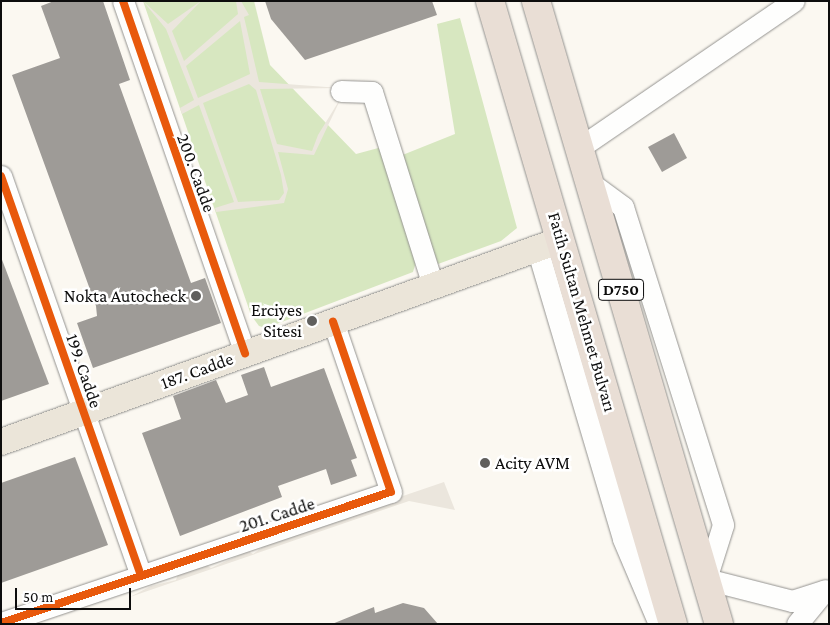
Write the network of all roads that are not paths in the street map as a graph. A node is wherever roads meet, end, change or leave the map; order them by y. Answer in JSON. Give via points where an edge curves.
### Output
{"nodes":[{"id":1,"x":123,"y":1,"type":"edge"},
{"id":2,"x":490,"y":1,"type":"edge"},
{"id":3,"x":536,"y":1,"type":"edge"},
{"id":4,"x":794,"y":1,"type":"edge"},
{"id":5,"x":341,"y":91,"type":"dead end"},
{"id":6,"x":579,"y":148,"type":"junction"},
{"id":7,"x":1,"y":176,"type":"edge"},
{"id":8,"x":549,"y":244,"type":"junction"},
{"id":9,"x":433,"y":286,"type":"junction"},
{"id":10,"x":333,"y":322,"type":"junction"},
{"id":11,"x":245,"y":354,"type":"junction"},
{"id":12,"x":82,"y":412,"type":"junction"},
{"id":13,"x":1,"y":442,"type":"edge"},
{"id":14,"x":141,"y":574,"type":"junction"},
{"id":15,"x":706,"y":579,"type":"junction"},
{"id":16,"x":827,"y":589,"type":"edge"},
{"id":17,"x":1,"y":623,"type":"edge"},
{"id":18,"x":659,"y":624,"type":"edge"},
{"id":19,"x":674,"y":624,"type":"edge"},
{"id":20,"x":719,"y":624,"type":"edge"},
{"id":21,"x":797,"y":624,"type":"edge"}],
"edges":[{"from":1,"to":11,"type":"street","name":"200. Cadde"},
{"from":2,"to":8,"type":"highway","name":"Fatih Sultan Mehmet Bulvarı","number":"D750"},
{"from":3,"to":6,"type":"highway","number":"D750"},
{"from":4,"to":6,"type":"street"},
{"from":5,"to":9,"type":"street","via":[[372,92]]},
{"from":6,"to":15,"type":"highway","number":"D750"},
{"from":7,"to":12,"type":"street","name":"199. Cadde"},
{"from":8,"to":9,"type":"main road","name":"187. Cadde"},
{"from":8,"to":18,"type":"street","via":[[622,539]]},
{"from":8,"to":19,"type":"highway","name":"Fatih Sultan Mehmet Bulvarı","number":"D750"},
{"from":9,"to":10,"type":"main road","name":"187. Cadde"},
{"from":10,"to":11,"type":"main road","name":"187. Cadde"},
{"from":10,"to":14,"type":"street","name":"201. Cadde","via":[[391,492]]},
{"from":11,"to":12,"type":"main road","name":"187. Cadde"},
{"from":12,"to":13,"type":"main road","name":"187. Cadde"},
{"from":12,"to":14,"type":"street","name":"199. Cadde"},
{"from":14,"to":17,"type":"street","name":"201. Cadde"},
{"from":15,"to":16,"type":"street","via":[[792,602]]},
{"from":15,"to":20,"type":"highway","number":"D750"},
{"from":16,"to":21,"type":"street"}]}
